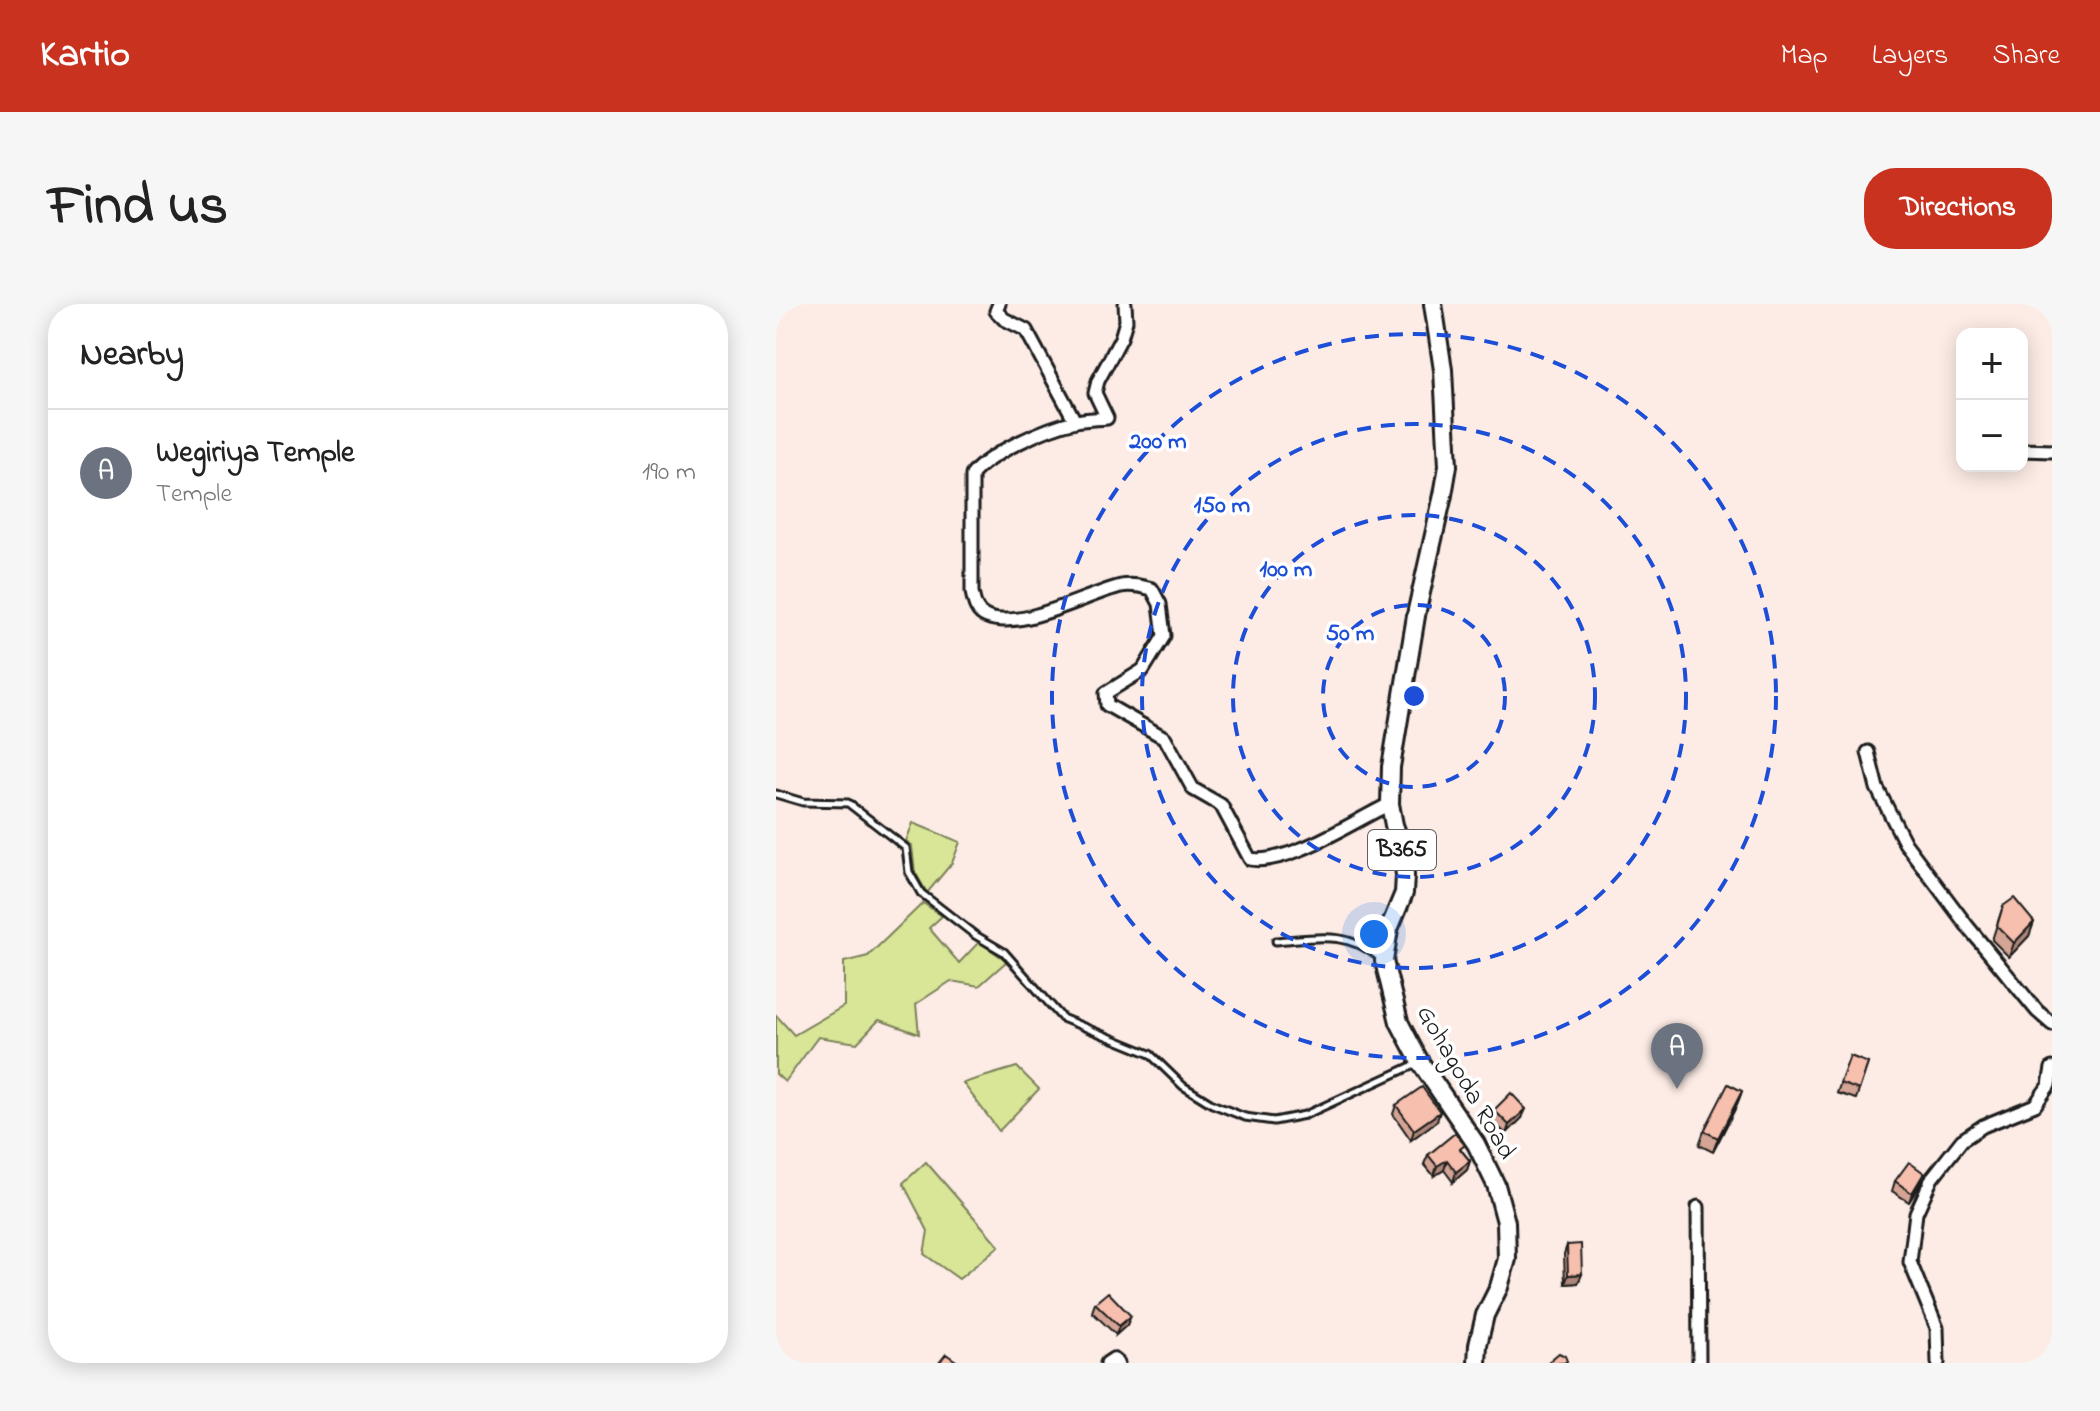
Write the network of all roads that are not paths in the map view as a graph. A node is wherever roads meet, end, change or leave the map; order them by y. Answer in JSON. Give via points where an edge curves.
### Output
{"nodes":[{"id":1,"x":999,"y":304,"type":"edge"},
{"id":2,"x":1125,"y":304,"type":"edge"},
{"id":3,"x":1433,"y":304,"type":"edge"},
{"id":4,"x":1075,"y":421,"type":"junction"},
{"id":5,"x":2028,"y":450,"type":"edge"},
{"id":6,"x":2052,"y":451,"type":"edge"},
{"id":7,"x":1868,"y":752,"type":"dead end"},
{"id":8,"x":776,"y":794,"type":"edge"},
{"id":9,"x":1390,"y":804,"type":"junction"},
{"id":10,"x":1276,"y":941,"type":"dead end"},
{"id":11,"x":1384,"y":961,"type":"junction"},
{"id":12,"x":2052,"y":1024,"type":"edge"},
{"id":13,"x":1420,"y":1062,"type":"junction"},
{"id":14,"x":2052,"y":1068,"type":"edge"},
{"id":15,"x":1698,"y":1207,"type":"dead end"},
{"id":16,"x":1473,"y":1362,"type":"edge"},
{"id":17,"x":1107,"y":1363,"type":"edge"},
{"id":18,"x":1118,"y":1363,"type":"edge"},
{"id":19,"x":1699,"y":1363,"type":"edge"},
{"id":20,"x":1938,"y":1363,"type":"edge"}],
"edges":[{"from":1,"to":4,"type":"street","via":[[996,311],[1004,319],[1026,330]]},
{"from":2,"to":4,"type":"street","via":[[1121,338],[1095,393],[1107,418]]},
{"from":3,"to":9,"type":"main road","name":"Gohagoda Road","number":"B365","via":[[1448,466],[1417,610],[1391,767]]},
{"from":4,"to":9,"type":"street","via":[[981,462],[972,475],[975,607],[985,617],[1006,620],[1051,611],[1121,586],[1152,589],[1160,604],[1164,636],[1143,670],[1106,693],[1107,705],[1165,738],[1193,789],[1221,805],[1250,859],[1263,861],[1309,847]]},
{"from":5,"to":6,"type":"street"},
{"from":7,"to":12,"type":"street","via":[[1877,788],[1905,843],[1968,927]]},
{"from":8,"to":13,"type":"lane","via":[[803,802],[848,803],[906,848],[909,872],[921,893],[1004,952],[1062,1018],[1150,1054],[1183,1086],[1212,1104],[1274,1121],[1305,1115]]},
{"from":9,"to":11,"type":"main road","name":"Gohagoda Road","number":"B365","via":[[1405,875]]},
{"from":10,"to":11,"type":"lane","via":[[1333,936],[1358,942]]},
{"from":11,"to":13,"type":"main road","name":"Gohagoda Road","number":"B365","via":[[1399,1022]]},
{"from":13,"to":16,"type":"main road","name":"Gohagoda Road","number":"B365","via":[[1476,1144],[1506,1222],[1507,1259]]},
{"from":14,"to":20,"type":"street","via":[[2049,1085],[2035,1105],[1962,1140],[1932,1178],[1916,1213],[1910,1262],[1937,1328]]},
{"from":15,"to":19,"type":"street"},
{"from":17,"to":18,"type":"street"}]}
